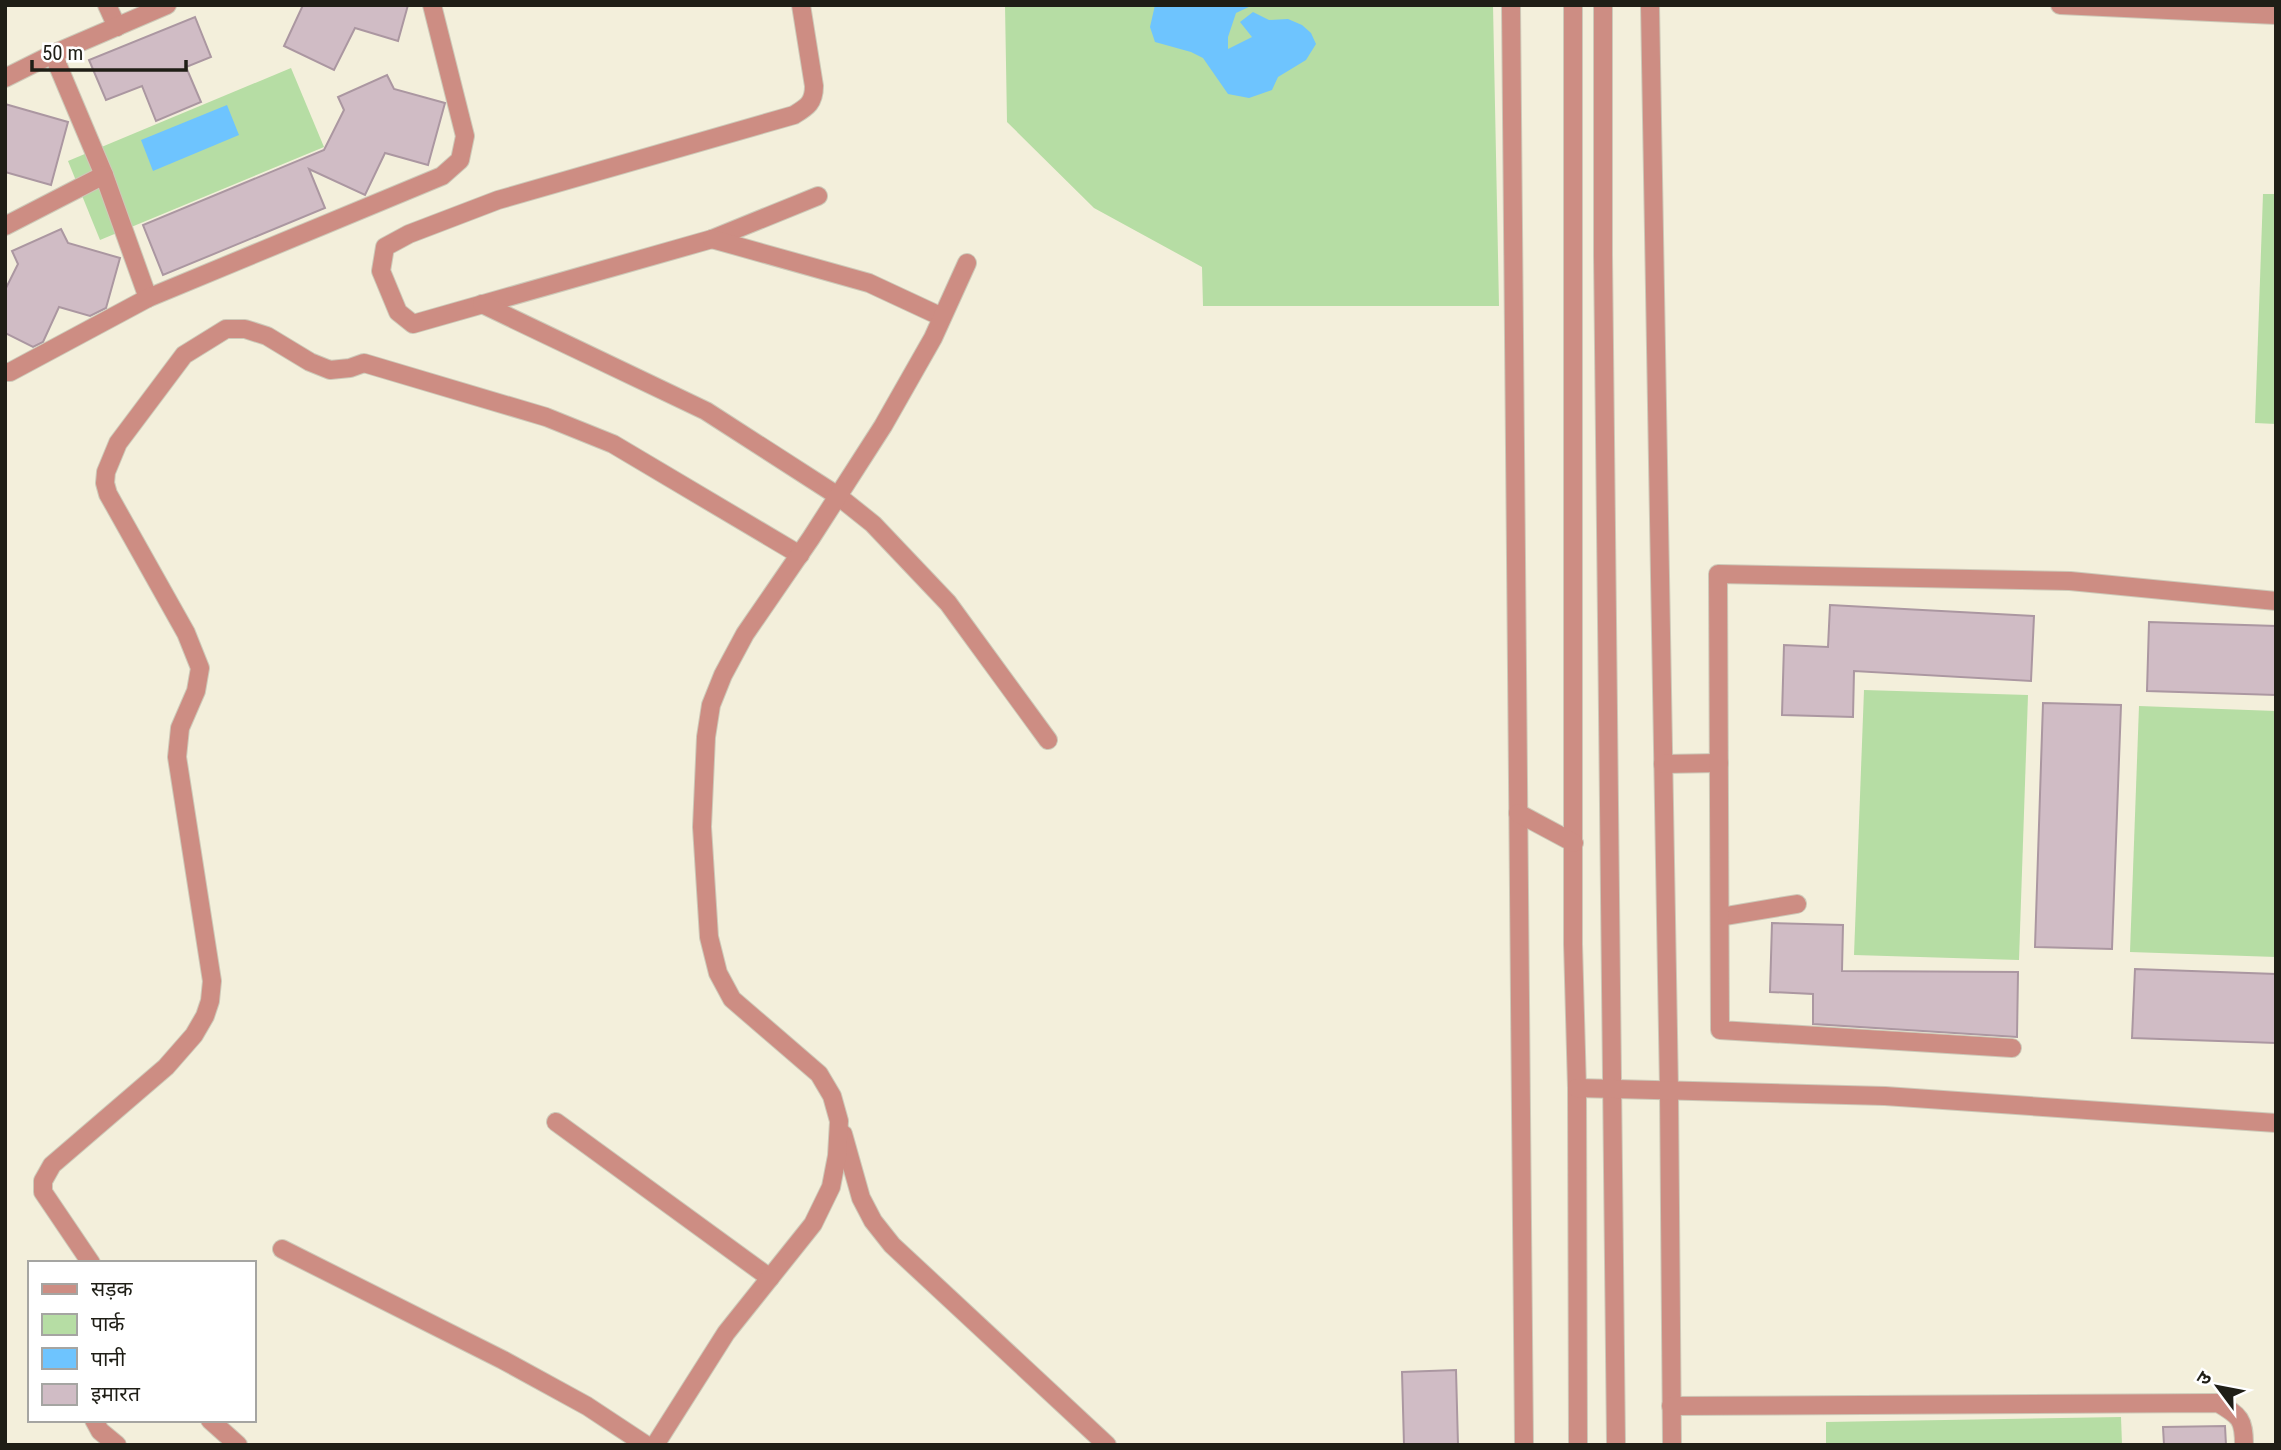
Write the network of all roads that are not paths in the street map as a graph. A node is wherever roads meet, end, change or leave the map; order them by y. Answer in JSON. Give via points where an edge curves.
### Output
{"nodes":[{"id":1,"x":107,"y":5,"type":"edge"},
{"id":2,"x":432,"y":5,"type":"edge"},
{"id":3,"x":801,"y":5,"type":"edge"},
{"id":4,"x":1511,"y":5,"type":"edge"},
{"id":5,"x":1573,"y":5,"type":"edge"},
{"id":6,"x":1603,"y":5,"type":"edge"},
{"id":7,"x":1650,"y":5,"type":"edge"},
{"id":8,"x":2060,"y":5,"type":"edge"},
{"id":9,"x":159,"y":7,"type":"edge"},
{"id":10,"x":2235,"y":9,"type":"edge"},
{"id":11,"x":2276,"y":15,"type":"edge"},
{"id":12,"x":117,"y":27,"type":"junction"},
{"id":13,"x":53,"y":54,"type":"junction"},
{"id":14,"x":5,"y":78,"type":"edge"},
{"id":15,"x":104,"y":175,"type":"junction"},
{"id":16,"x":818,"y":196,"type":"dead end"},
{"id":17,"x":5,"y":226,"type":"edge"},
{"id":18,"x":712,"y":239,"type":"junction"},
{"id":19,"x":967,"y":263,"type":"dead end"},
{"id":20,"x":148,"y":298,"type":"junction"},
{"id":21,"x":482,"y":304,"type":"junction"},
{"id":22,"x":942,"y":317,"type":"junction"},
{"id":23,"x":5,"y":372,"type":"edge"},
{"id":24,"x":838,"y":496,"type":"junction"},
{"id":25,"x":800,"y":555,"type":"junction"},
{"id":26,"x":2276,"y":601,"type":"edge"},
{"id":27,"x":1048,"y":740,"type":"dead end"},
{"id":28,"x":1719,"y":763,"type":"junction"},
{"id":29,"x":1663,"y":764,"type":"junction"},
{"id":30,"x":1530,"y":819,"type":"junction"},
{"id":31,"x":1574,"y":843,"type":"junction"},
{"id":32,"x":1797,"y":904,"type":"dead end"},
{"id":33,"x":1720,"y":917,"type":"junction"},
{"id":34,"x":2012,"y":1048,"type":"dead end"},
{"id":35,"x":1577,"y":1088,"type":"junction"},
{"id":36,"x":1613,"y":1088,"type":"junction"},
{"id":37,"x":1669,"y":1090,"type":"junction"},
{"id":38,"x":839,"y":1121,"type":"junction"},
{"id":39,"x":556,"y":1122,"type":"dead end"},
{"id":40,"x":2276,"y":1123,"type":"edge"},
{"id":41,"x":282,"y":1248,"type":"dead end"},
{"id":42,"x":90,"y":1261,"type":"edge"},
{"id":43,"x":769,"y":1278,"type":"junction"},
{"id":44,"x":1671,"y":1406,"type":"junction"},
{"id":45,"x":94,"y":1422,"type":"edge"},
{"id":46,"x":212,"y":1422,"type":"edge"},
{"id":47,"x":117,"y":1445,"type":"edge"},
{"id":48,"x":237,"y":1445,"type":"edge"},
{"id":49,"x":646,"y":1445,"type":"edge"},
{"id":50,"x":655,"y":1445,"type":"edge"},
{"id":51,"x":1107,"y":1445,"type":"edge"},
{"id":52,"x":1524,"y":1445,"type":"edge"},
{"id":53,"x":1578,"y":1445,"type":"edge"},
{"id":54,"x":1616,"y":1445,"type":"edge"},
{"id":55,"x":1672,"y":1445,"type":"edge"},
{"id":56,"x":2244,"y":1445,"type":"edge"}],
"edges":[{"from":1,"to":12,"type":"street"},
{"from":2,"to":20,"type":"street","via":[[465,136],[460,160],[442,176]]},
{"from":3,"to":21,"type":"street","via":[[814,96],[809,106],[794,115],[498,200],[385,247],[381,271],[398,312],[413,324]]},
{"from":4,"to":30,"type":"street"},
{"from":5,"to":31,"type":"street"},
{"from":6,"to":36,"type":"street"},
{"from":7,"to":29,"type":"street"},
{"from":8,"to":10,"type":"street"},
{"from":9,"to":12,"type":"street"},
{"from":10,"to":11,"type":"street"},
{"from":12,"to":13,"type":"street"},
{"from":13,"to":14,"type":"street"},
{"from":13,"to":15,"type":"street"},
{"from":15,"to":17,"type":"street"},
{"from":15,"to":20,"type":"street"},
{"from":16,"to":18,"type":"street"},
{"from":18,"to":21,"type":"street"},
{"from":18,"to":22,"type":"street","via":[[869,283]]},
{"from":19,"to":22,"type":"street"},
{"from":20,"to":23,"type":"street"},
{"from":21,"to":24,"type":"street","via":[[706,411]]},
{"from":22,"to":24,"type":"street","via":[[883,426]]},
{"from":24,"to":25,"type":"street"},
{"from":24,"to":27,"type":"street","via":[[873,524],[948,603]]},
{"from":25,"to":38,"type":"street","via":[[745,634],[711,705],[702,827],[709,937],[718,973],[733,999],[819,1074]]},
{"from":25,"to":42,"type":"street","via":[[613,444],[546,417],[364,363],[330,370],[245,329],[226,329],[184,355],[118,443],[105,483],[201,667],[197,691],[180,728],[177,757],[212,981],[210,1001],[194,1035],[166,1067],[45,1175],[43,1192]]},
{"from":26,"to":28,"type":"street","via":[[2070,581],[1718,574]]},
{"from":28,"to":29,"type":"street"},
{"from":28,"to":33,"type":"street"},
{"from":29,"to":37,"type":"street"},
{"from":30,"to":31,"type":"street"},
{"from":30,"to":52,"type":"street"},
{"from":31,"to":35,"type":"street"},
{"from":32,"to":33,"type":"street"},
{"from":33,"to":34,"type":"street","via":[[1720,1030]]},
{"from":35,"to":36,"type":"street"},
{"from":35,"to":53,"type":"street"},
{"from":36,"to":37,"type":"street"},
{"from":36,"to":54,"type":"street"},
{"from":37,"to":40,"type":"street","via":[[1885,1096]]},
{"from":37,"to":44,"type":"street"},
{"from":38,"to":43,"type":"street","via":[[831,1187],[813,1224]]},
{"from":38,"to":51,"type":"street","via":[[861,1198],[892,1245]]},
{"from":39,"to":43,"type":"street"},
{"from":41,"to":49,"type":"street","via":[[503,1360]]},
{"from":43,"to":50,"type":"street","via":[[726,1333]]},
{"from":44,"to":55,"type":"street"},
{"from":44,"to":56,"type":"street","via":[[2218,1403],[2244,1426]]},
{"from":45,"to":47,"type":"street"},
{"from":46,"to":48,"type":"street"}]}
